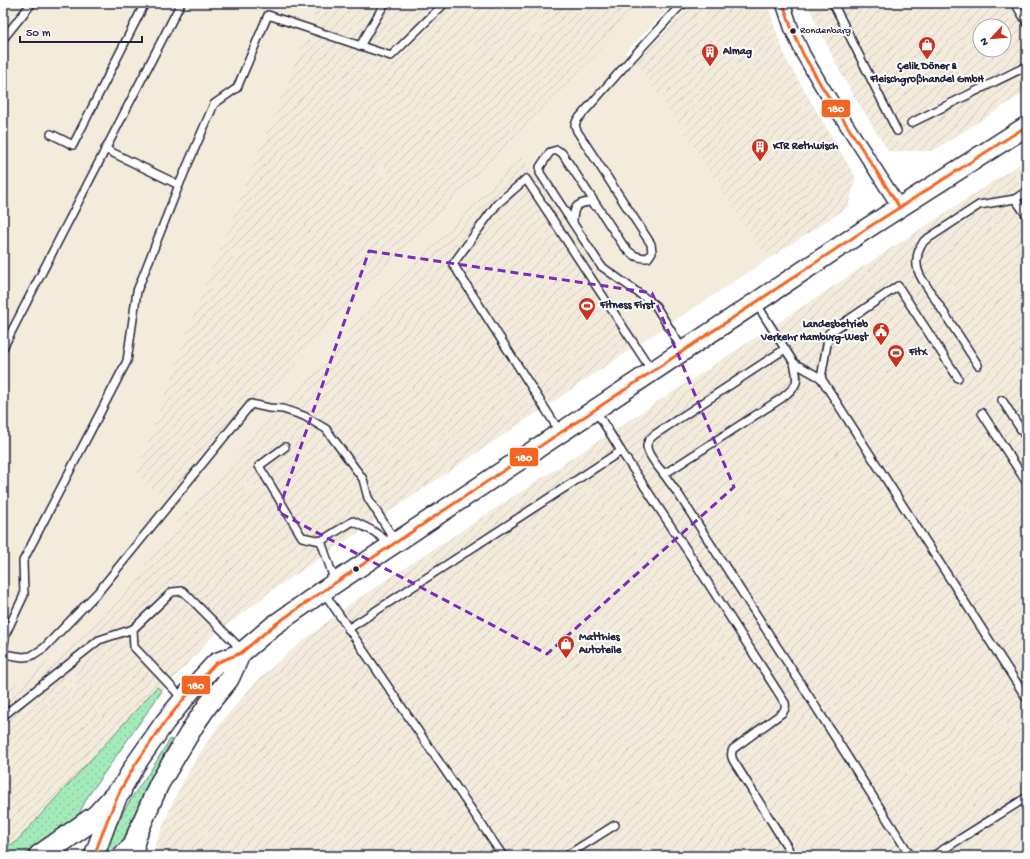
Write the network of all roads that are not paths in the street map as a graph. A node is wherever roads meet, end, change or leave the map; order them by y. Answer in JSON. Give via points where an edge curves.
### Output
{"nodes":[{"id":1,"x":32,"y":3,"type":"edge"},
{"id":2,"x":145,"y":3,"type":"edge"},
{"id":3,"x":181,"y":3,"type":"edge"},
{"id":4,"x":385,"y":3,"type":"edge"},
{"id":5,"x":445,"y":3,"type":"edge"},
{"id":6,"x":685,"y":3,"type":"edge"},
{"id":7,"x":783,"y":3,"type":"edge"},
{"id":8,"x":833,"y":3,"type":"edge"},
{"id":9,"x":1015,"y":3,"type":"edge"},
{"id":10,"x":1027,"y":23,"type":"edge"},
{"id":11,"x":3,"y":39,"type":"edge"},
{"id":12,"x":360,"y":46,"type":"junction"},
{"id":13,"x":1027,"y":59,"type":"edge"},
{"id":14,"x":1027,"y":66,"type":"edge"},
{"id":15,"x":912,"y":123,"type":"dead end"},
{"id":16,"x":1027,"y":126,"type":"edge"},
{"id":17,"x":897,"y":131,"type":"dead end"},
{"id":18,"x":52,"y":134,"type":"dead end"},
{"id":19,"x":105,"y":150,"type":"junction"},
{"id":20,"x":179,"y":185,"type":"junction"},
{"id":21,"x":1027,"y":191,"type":"edge"},
{"id":22,"x":1015,"y":199,"type":"junction"},
{"id":23,"x":900,"y":208,"type":"junction"},
{"id":24,"x":600,"y":210,"type":"junction"},
{"id":25,"x":1027,"y":216,"type":"edge"},
{"id":26,"x":573,"y":223,"type":"junction"},
{"id":27,"x":756,"y":303,"type":"junction"},
{"id":28,"x":3,"y":348,"type":"edge"},
{"id":29,"x":785,"y":349,"type":"junction"},
{"id":30,"x":683,"y":350,"type":"junction"},
{"id":31,"x":794,"y":363,"type":"junction"},
{"id":32,"x":978,"y":365,"type":"dead end"},
{"id":33,"x":652,"y":371,"type":"junction"},
{"id":34,"x":821,"y":378,"type":"junction"},
{"id":35,"x":958,"y":378,"type":"dead end"},
{"id":36,"x":1002,"y":400,"type":"dead end"},
{"id":37,"x":595,"y":409,"type":"junction"},
{"id":38,"x":982,"y":413,"type":"dead end"},
{"id":39,"x":560,"y":432,"type":"junction"},
{"id":40,"x":1027,"y":439,"type":"edge"},
{"id":41,"x":285,"y":447,"type":"dead end"},
{"id":42,"x":621,"y":451,"type":"junction"},
{"id":43,"x":663,"y":473,"type":"junction"},
{"id":44,"x":1027,"y":483,"type":"edge"},
{"id":45,"x":321,"y":541,"type":"junction"},
{"id":46,"x":394,"y":543,"type":"junction"},
{"id":47,"x":329,"y":587,"type":"junction"},
{"id":48,"x":132,"y":629,"type":"junction"},
{"id":49,"x":348,"y":629,"type":"junction"},
{"id":50,"x":3,"y":649,"type":"edge"},
{"id":51,"x":242,"y":652,"type":"junction"},
{"id":52,"x":3,"y":654,"type":"edge"},
{"id":53,"x":183,"y":699,"type":"junction"},
{"id":54,"x":1027,"y":699,"type":"edge"},
{"id":55,"x":3,"y":716,"type":"edge"},
{"id":56,"x":120,"y":790,"type":"junction"},
{"id":57,"x":1027,"y":797,"type":"edge"},
{"id":58,"x":615,"y":825,"type":"dead end"},
{"id":59,"x":129,"y":853,"type":"edge"},
{"id":60,"x":40,"y":856,"type":"edge"},
{"id":61,"x":94,"y":856,"type":"edge"},
{"id":62,"x":503,"y":856,"type":"edge"},
{"id":63,"x":566,"y":856,"type":"edge"},
{"id":64,"x":789,"y":856,"type":"edge"},
{"id":65,"x":912,"y":856,"type":"edge"},
{"id":66,"x":933,"y":856,"type":"edge"}],
"edges":[{"from":1,"to":11,"type":"lane"},
{"from":2,"to":18,"type":"lane","via":[[73,145]]},
{"from":3,"to":19,"type":"lane"},
{"from":4,"to":12,"type":"lane"},
{"from":5,"to":12,"type":"lane","via":[[392,56]]},
{"from":6,"to":24,"type":"lane","via":[[630,60],[575,126],[651,244],[652,252],[648,258],[630,253]]},
{"from":7,"to":23,"type":"street","via":[[806,60]]},
{"from":8,"to":17,"type":"lane"},
{"from":9,"to":10,"type":"lane"},
{"from":12,"to":20,"type":"lane","via":[[268,15],[238,88],[214,104]]},
{"from":13,"to":14,"type":"lane"},
{"from":14,"to":15,"type":"lane"},
{"from":16,"to":23,"type":"main road"},
{"from":19,"to":20,"type":"lane"},
{"from":19,"to":28,"type":"lane"},
{"from":20,"to":50,"type":"lane","via":[[138,291],[127,361],[23,561],[24,595],[6,633]]},
{"from":21,"to":22,"type":"lane"},
{"from":22,"to":25,"type":"lane"},
{"from":22,"to":32,"type":"lane","via":[[979,205],[924,241],[916,256],[918,273]]},
{"from":23,"to":27,"type":"main road"},
{"from":24,"to":26,"type":"lane","via":[[590,202],[582,202],[575,208]]},
{"from":24,"to":26,"type":"lane","via":[[562,153],[557,150],[550,152],[540,167],[540,173]]},
{"from":26,"to":30,"type":"lane","via":[[601,266],[655,306]]},
{"from":27,"to":29,"type":"lane"},
{"from":27,"to":30,"type":"main road"},
{"from":29,"to":31,"type":"lane"},
{"from":29,"to":43,"type":"lane","via":[[652,437],[647,448]]},
{"from":30,"to":33,"type":"main road"},
{"from":31,"to":34,"type":"lane"},
{"from":31,"to":43,"type":"lane","via":[[796,384],[782,398]]},
{"from":33,"to":37,"type":"main road"},
{"from":33,"to":39,"type":"lane","via":[[526,179],[497,204],[453,264]]},
{"from":34,"to":35,"type":"lane","via":[[829,333],[898,286]]},
{"from":34,"to":54,"type":"lane"},
{"from":36,"to":40,"type":"lane"},
{"from":37,"to":39,"type":"main road"},
{"from":37,"to":42,"type":"lane"},
{"from":38,"to":44,"type":"lane"},
{"from":39,"to":46,"type":"main road"},
{"from":41,"to":45,"type":"lane","via":[[259,466],[302,537]]},
{"from":42,"to":49,"type":"lane"},
{"from":42,"to":64,"type":"lane","via":[[785,703],[782,713],[731,752],[732,758],[788,848]]},
{"from":43,"to":65,"type":"lane"},
{"from":45,"to":46,"type":"lane","via":[[353,521]]},
{"from":45,"to":47,"type":"lane"},
{"from":46,"to":47,"type":"main road"},
{"from":46,"to":52,"type":"lane","via":[[368,498],[363,479],[326,429],[304,416],[283,409],[251,404],[99,591],[44,648],[30,656]]},
{"from":47,"to":49,"type":"lane"},
{"from":47,"to":51,"type":"main road","via":[[273,626]]},
{"from":48,"to":51,"type":"lane","via":[[172,592],[183,591]]},
{"from":48,"to":53,"type":"lane","via":[[134,647]]},
{"from":48,"to":55,"type":"lane","via":[[99,640]]},
{"from":49,"to":62,"type":"lane"},
{"from":51,"to":53,"type":"main road","via":[[216,663]]},
{"from":51,"to":59,"type":"main road","via":[[228,679],[195,724],[159,784]]},
{"from":53,"to":56,"type":"main road"},
{"from":56,"to":60,"type":"highway","via":[[97,816]]},
{"from":56,"to":61,"type":"main road"},
{"from":57,"to":66,"type":"lane"},
{"from":58,"to":63,"type":"lane"}]}
